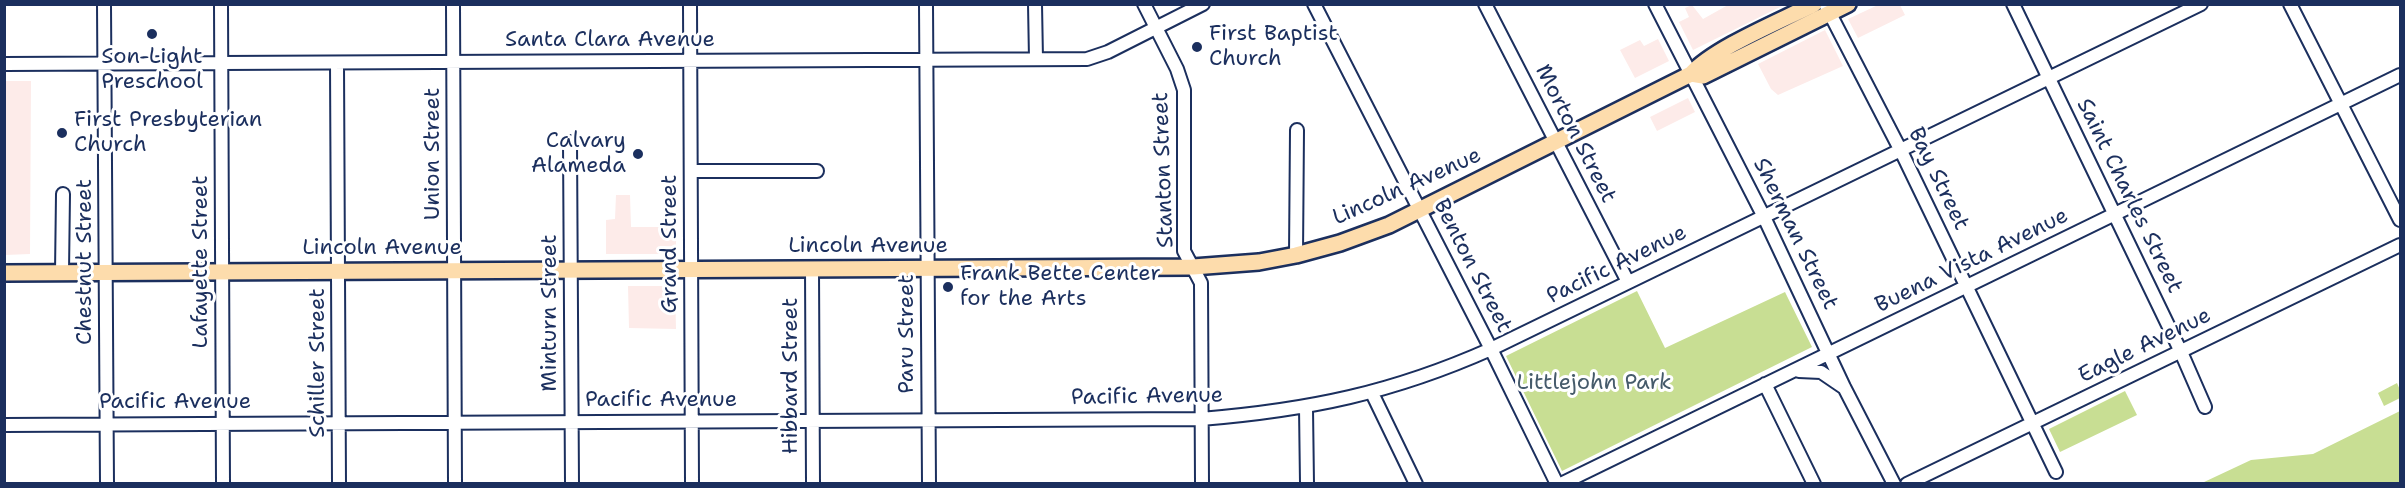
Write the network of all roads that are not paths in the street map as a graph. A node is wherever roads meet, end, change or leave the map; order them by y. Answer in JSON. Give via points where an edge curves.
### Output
{"nodes":[{"id":1,"x":104,"y":4,"type":"edge"},
{"id":2,"x":221,"y":4,"type":"edge"},
{"id":3,"x":453,"y":4,"type":"edge"},
{"id":4,"x":690,"y":4,"type":"edge"},
{"id":5,"x":926,"y":4,"type":"edge"},
{"id":6,"x":1035,"y":4,"type":"edge"},
{"id":7,"x":1144,"y":4,"type":"edge"},
{"id":8,"x":1203,"y":4,"type":"edge"},
{"id":9,"x":1314,"y":4,"type":"edge"},
{"id":10,"x":1485,"y":4,"type":"edge"},
{"id":11,"x":1655,"y":4,"type":"edge"},
{"id":12,"x":1814,"y":4,"type":"edge"},
{"id":13,"x":1848,"y":4,"type":"edge"},
{"id":14,"x":2013,"y":4,"type":"edge"},
{"id":15,"x":2200,"y":4,"type":"edge"},
{"id":16,"x":2290,"y":4,"type":"edge"},
{"id":17,"x":1827,"y":9,"type":"edge"},
{"id":18,"x":1157,"y":28,"type":"junction"},
{"id":19,"x":1036,"y":59,"type":"junction"},
{"id":20,"x":926,"y":60,"type":"junction"},
{"id":21,"x":690,"y":61,"type":"junction"},
{"id":22,"x":454,"y":62,"type":"junction"},
{"id":23,"x":221,"y":63,"type":"junction"},
{"id":24,"x":337,"y":63,"type":"junction"},
{"id":25,"x":4,"y":64,"type":"edge"},
{"id":26,"x":104,"y":64,"type":"junction"},
{"id":27,"x":1691,"y":74,"type":"junction"},
{"id":28,"x":2400,"y":75,"type":"edge"},
{"id":29,"x":2049,"y":79,"type":"junction"},
{"id":30,"x":2342,"y":105,"type":"junction"},
{"id":31,"x":1297,"y":130,"type":"dead end"},
{"id":32,"x":570,"y":142,"type":"dead end"},
{"id":33,"x":1556,"y":143,"type":"junction"},
{"id":34,"x":1901,"y":151,"type":"junction"},
{"id":35,"x":691,"y":171,"type":"junction"},
{"id":36,"x":817,"y":171,"type":"dead end"},
{"id":37,"x":63,"y":194,"type":"dead end"},
{"id":38,"x":1420,"y":210,"type":"junction"},
{"id":39,"x":2115,"y":215,"type":"junction"},
{"id":40,"x":1764,"y":217,"type":"junction"},
{"id":41,"x":2400,"y":220,"type":"edge"},
{"id":42,"x":2400,"y":245,"type":"edge"},
{"id":43,"x":1296,"y":255,"type":"junction"},
{"id":44,"x":1193,"y":267,"type":"junction"},
{"id":45,"x":928,"y":268,"type":"junction"},
{"id":46,"x":692,"y":269,"type":"junction"},
{"id":47,"x":812,"y":269,"type":"junction"},
{"id":48,"x":571,"y":270,"type":"junction"},
{"id":49,"x":338,"y":271,"type":"junction"},
{"id":50,"x":454,"y":271,"type":"junction"},
{"id":51,"x":62,"y":272,"type":"junction"},
{"id":52,"x":106,"y":272,"type":"junction"},
{"id":53,"x":222,"y":272,"type":"junction"},
{"id":54,"x":4,"y":273,"type":"edge"},
{"id":55,"x":1628,"y":282,"type":"junction"},
{"id":56,"x":1967,"y":287,"type":"junction"},
{"id":57,"x":1491,"y":349,"type":"junction"},
{"id":58,"x":2181,"y":352,"type":"junction"},
{"id":59,"x":1829,"y":353,"type":"junction"},
{"id":60,"x":1791,"y":372,"type":"junction"},
{"id":61,"x":1765,"y":384,"type":"junction"},
{"id":62,"x":1844,"y":387,"type":"junction"},
{"id":63,"x":1372,"y":393,"type":"junction"},
{"id":64,"x":2205,"y":406,"type":"dead end"},
{"id":65,"x":1306,"y":408,"type":"junction"},
{"id":66,"x":1201,"y":419,"type":"junction"},
{"id":67,"x":813,"y":420,"type":"junction"},
{"id":68,"x":928,"y":420,"type":"junction"},
{"id":69,"x":692,"y":421,"type":"junction"},
{"id":70,"x":339,"y":422,"type":"junction"},
{"id":71,"x":571,"y":422,"type":"junction"},
{"id":72,"x":223,"y":423,"type":"junction"},
{"id":73,"x":454,"y":423,"type":"junction"},
{"id":74,"x":2033,"y":423,"type":"junction"},
{"id":75,"x":4,"y":424,"type":"edge"},
{"id":76,"x":107,"y":424,"type":"junction"},
{"id":77,"x":2056,"y":471,"type":"dead end"},
{"id":78,"x":107,"y":483,"type":"edge"},
{"id":79,"x":223,"y":483,"type":"edge"},
{"id":80,"x":339,"y":483,"type":"edge"},
{"id":81,"x":455,"y":483,"type":"edge"},
{"id":82,"x":572,"y":483,"type":"edge"},
{"id":83,"x":692,"y":483,"type":"edge"},
{"id":84,"x":813,"y":483,"type":"edge"},
{"id":85,"x":929,"y":483,"type":"edge"},
{"id":86,"x":1202,"y":483,"type":"edge"},
{"id":87,"x":1306,"y":483,"type":"edge"},
{"id":88,"x":1416,"y":483,"type":"edge"},
{"id":89,"x":1557,"y":483,"type":"edge"},
{"id":90,"x":1561,"y":483,"type":"edge"},
{"id":91,"x":1814,"y":483,"type":"edge"},
{"id":92,"x":1894,"y":483,"type":"edge"},
{"id":93,"x":1907,"y":483,"type":"edge"}],
"edges":[{"from":1,"to":26,"type":"street","name":"Chestnut Street"},
{"from":2,"to":23,"type":"street","name":"Lafayette Street"},
{"from":3,"to":22,"type":"street","name":"Union Street"},
{"from":4,"to":21,"type":"street","name":"Grand Street"},
{"from":5,"to":20,"type":"street","name":"Paru Street"},
{"from":6,"to":19,"type":"street"},
{"from":7,"to":18,"type":"street","name":"Stanton Street"},
{"from":8,"to":18,"type":"street","name":"Santa Clara Avenue"},
{"from":9,"to":38,"type":"street","name":"Benton Street"},
{"from":10,"to":33,"type":"street","name":"Morton Street"},
{"from":11,"to":27,"type":"street","name":"Sherman Street"},
{"from":12,"to":27,"type":"main road","name":"Lincoln Avenue","via":[[1736,43]]},
{"from":13,"to":17,"type":"main road","name":"Lincoln Avenue"},
{"from":14,"to":29,"type":"street","name":"Saint Charles Street"},
{"from":15,"to":29,"type":"street","name":"Pacific Avenue"},
{"from":16,"to":30,"type":"street"},
{"from":17,"to":27,"type":"main road","name":"Lincoln Avenue","via":[[1703,76]]},
{"from":17,"to":34,"type":"street","name":"Bay Street"},
{"from":18,"to":19,"type":"street","name":"Santa Clara Avenue","via":[[1097,57]]},
{"from":18,"to":44,"type":"street","name":"Stanton Street","via":[[1183,86],[1184,251]]},
{"from":19,"to":20,"type":"street","name":"Santa Clara Avenue"},
{"from":20,"to":21,"type":"street","name":"Santa Clara Avenue"},
{"from":20,"to":45,"type":"street","name":"Paru Street"},
{"from":21,"to":22,"type":"street","name":"Santa Clara Avenue"},
{"from":21,"to":35,"type":"street","name":"Grand Street"},
{"from":22,"to":24,"type":"street","name":"Santa Clara Avenue"},
{"from":22,"to":50,"type":"street","name":"Union Street"},
{"from":23,"to":24,"type":"street","name":"Santa Clara Avenue"},
{"from":23,"to":26,"type":"street","name":"Santa Clara Avenue"},
{"from":23,"to":53,"type":"street","name":"Lafayette Street"},
{"from":24,"to":49,"type":"street","name":"Schiller Street"},
{"from":25,"to":26,"type":"street","name":"Santa Clara Avenue"},
{"from":26,"to":52,"type":"street","name":"Chestnut Street"},
{"from":27,"to":33,"type":"main road","name":"Lincoln Avenue"},
{"from":27,"to":40,"type":"street","name":"Sherman Street"},
{"from":28,"to":30,"type":"street","name":"Buena Vista Avenue"},
{"from":29,"to":34,"type":"street","name":"Pacific Avenue"},
{"from":29,"to":39,"type":"street","name":"Saint Charles Street"},
{"from":30,"to":39,"type":"street","name":"Buena Vista Avenue"},
{"from":30,"to":41,"type":"street"},
{"from":31,"to":43,"type":"street"},
{"from":32,"to":48,"type":"street","name":"Minturn Street"},
{"from":33,"to":38,"type":"main road","name":"Lincoln Avenue"},
{"from":33,"to":55,"type":"street","name":"Morton Street"},
{"from":34,"to":40,"type":"street","name":"Pacific Avenue"},
{"from":34,"to":56,"type":"street","name":"Bay Street"},
{"from":35,"to":36,"type":"street"},
{"from":35,"to":46,"type":"street","name":"Grand Street"},
{"from":37,"to":51,"type":"street"},
{"from":38,"to":43,"type":"main road","name":"Lincoln Avenue","via":[[1359,236]]},
{"from":38,"to":57,"type":"street","name":"Benton Street"},
{"from":39,"to":56,"type":"street","name":"Buena Vista Avenue"},
{"from":39,"to":58,"type":"street","name":"Saint Charles Street"},
{"from":40,"to":55,"type":"street","name":"Pacific Avenue"},
{"from":40,"to":59,"type":"street","name":"Sherman Street"},
{"from":42,"to":58,"type":"street","name":"Eagle Avenue"},
{"from":43,"to":44,"type":"main road","name":"Lincoln Avenue"},
{"from":44,"to":45,"type":"main road","name":"Lincoln Avenue"},
{"from":44,"to":66,"type":"street","name":"Stanton Street","via":[[1201,283]]},
{"from":45,"to":47,"type":"main road","name":"Lincoln Avenue"},
{"from":45,"to":68,"type":"street","name":"Paru Street"},
{"from":46,"to":47,"type":"main road","name":"Lincoln Avenue"},
{"from":46,"to":48,"type":"main road","name":"Lincoln Avenue"},
{"from":46,"to":69,"type":"street","name":"Grand Street"},
{"from":47,"to":67,"type":"street","name":"Hibbard Street"},
{"from":48,"to":50,"type":"main road","name":"Lincoln Avenue"},
{"from":48,"to":71,"type":"street","name":"Minturn Street"},
{"from":49,"to":50,"type":"main road","name":"Lincoln Avenue"},
{"from":49,"to":53,"type":"main road","name":"Lincoln Avenue"},
{"from":49,"to":70,"type":"street","name":"Schiller Street"},
{"from":50,"to":73,"type":"street","name":"Union Street"},
{"from":51,"to":52,"type":"main road","name":"Lincoln Avenue"},
{"from":51,"to":54,"type":"main road","name":"Lincoln Avenue"},
{"from":52,"to":53,"type":"main road","name":"Lincoln Avenue"},
{"from":52,"to":76,"type":"street","name":"Chestnut Street"},
{"from":53,"to":72,"type":"street","name":"Lafayette Street"},
{"from":55,"to":57,"type":"street","name":"Pacific Avenue"},
{"from":56,"to":59,"type":"street","name":"Buena Vista Avenue"},
{"from":56,"to":74,"type":"street","name":"Bay Street"},
{"from":57,"to":63,"type":"street","name":"Pacific Avenue","via":[[1425,377]]},
{"from":57,"to":89,"type":"street","name":"Benton Street"},
{"from":58,"to":64,"type":"street","name":"Saint Charles Street"},
{"from":58,"to":74,"type":"street","name":"Eagle Avenue"},
{"from":59,"to":60,"type":"street","name":"Buena Vista Avenue"},
{"from":59,"to":62,"type":"street","name":"Sherman Street"},
{"from":60,"to":61,"type":"street","name":"Buena Vista Avenue"},
{"from":60,"to":62,"type":"street","via":[[1821,372]]},
{"from":61,"to":90,"type":"street","name":"Buena Vista Avenue"},
{"from":61,"to":91,"type":"street"},
{"from":62,"to":92,"type":"street","name":"Sherman Street"},
{"from":63,"to":65,"type":"street","name":"Pacific Avenue"},
{"from":63,"to":88,"type":"street"},
{"from":65,"to":66,"type":"street","name":"Pacific Avenue"},
{"from":65,"to":87,"type":"street"},
{"from":66,"to":68,"type":"street","name":"Pacific Avenue"},
{"from":66,"to":86,"type":"street","name":"Stanton Street"},
{"from":67,"to":68,"type":"street","name":"Pacific Avenue"},
{"from":67,"to":69,"type":"street","name":"Pacific Avenue"},
{"from":67,"to":84,"type":"street","name":"Hibbard Street"},
{"from":68,"to":85,"type":"street","name":"Paru Street"},
{"from":69,"to":71,"type":"street","name":"Pacific Avenue"},
{"from":69,"to":83,"type":"street","name":"Grand Street"},
{"from":70,"to":72,"type":"street","name":"Pacific Avenue"},
{"from":70,"to":73,"type":"street","name":"Pacific Avenue"},
{"from":70,"to":80,"type":"street","name":"Schiller Street"},
{"from":71,"to":73,"type":"street","name":"Pacific Avenue"},
{"from":71,"to":82,"type":"street","name":"Minturn Street"},
{"from":72,"to":76,"type":"street","name":"Pacific Avenue"},
{"from":72,"to":79,"type":"street","name":"Lafayette Street"},
{"from":73,"to":81,"type":"street","name":"Union Street"},
{"from":74,"to":77,"type":"street","name":"Bay Street"},
{"from":74,"to":93,"type":"street","name":"Eagle Avenue"},
{"from":75,"to":76,"type":"street","name":"Pacific Avenue"},
{"from":76,"to":78,"type":"street","name":"Chestnut Street"}]}
